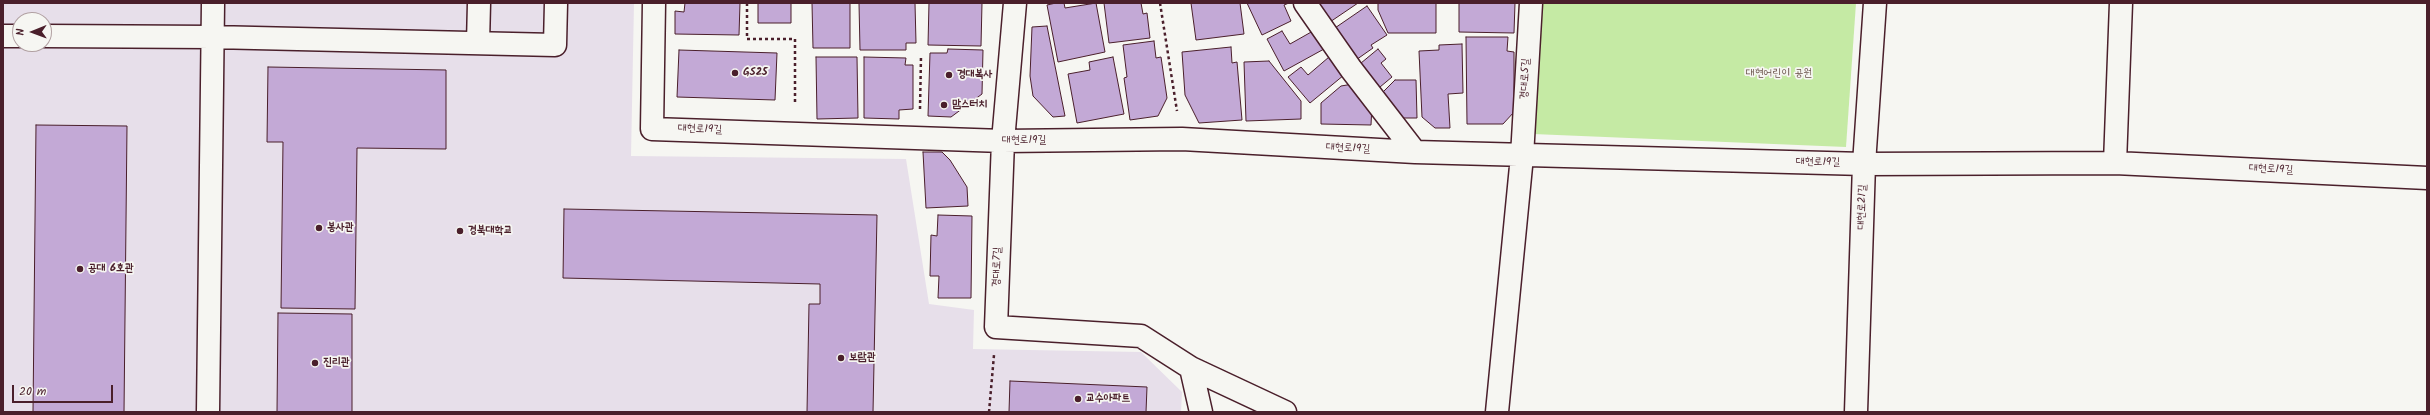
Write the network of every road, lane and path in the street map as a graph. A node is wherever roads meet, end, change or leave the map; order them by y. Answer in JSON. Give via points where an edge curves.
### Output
{"nodes":[{"id":1,"x":213,"y":3,"type":"edge"},
{"id":2,"x":479,"y":3,"type":"edge"},
{"id":3,"x":556,"y":3,"type":"edge"},
{"id":4,"x":654,"y":3,"type":"edge"},
{"id":5,"x":748,"y":3,"type":"edge"},
{"id":6,"x":1014,"y":3,"type":"edge"},
{"id":7,"x":1160,"y":3,"type":"edge"},
{"id":8,"x":1304,"y":3,"type":"edge"},
{"id":9,"x":1531,"y":3,"type":"edge"},
{"id":10,"x":1875,"y":3,"type":"edge"},
{"id":11,"x":2121,"y":3,"type":"edge"},
{"id":12,"x":52,"y":36,"type":"edge"},
{"id":13,"x":212,"y":37,"type":"junction"},
{"id":14,"x":478,"y":43,"type":"junction"},
{"id":15,"x":921,"y":56,"type":"dead end"},
{"id":16,"x":795,"y":133,"type":"junction"},
{"id":17,"x":920,"y":137,"type":"junction"},
{"id":18,"x":1182,"y":139,"type":"junction"},
{"id":19,"x":1003,"y":141,"type":"junction"},
{"id":20,"x":1415,"y":152,"type":"junction"},
{"id":21,"x":1522,"y":156,"type":"junction"},
{"id":22,"x":2115,"y":163,"type":"junction"},
{"id":23,"x":1864,"y":164,"type":"junction"},
{"id":24,"x":2427,"y":178,"type":"edge"},
{"id":25,"x":996,"y":327,"type":"junction"},
{"id":26,"x":1191,"y":368,"type":"junction"},
{"id":27,"x":208,"y":412,"type":"edge"},
{"id":28,"x":989,"y":412,"type":"edge"},
{"id":29,"x":1201,"y":412,"type":"edge"},
{"id":30,"x":1285,"y":412,"type":"edge"},
{"id":31,"x":1498,"y":412,"type":"edge"},
{"id":32,"x":1856,"y":412,"type":"edge"}],
"edges":[{"from":1,"to":13,"type":"street"},
{"from":2,"to":14,"type":"street"},
{"from":3,"to":14,"type":"street","via":[[555,45]]},
{"from":4,"to":16,"type":"street","name":"대현로19길","via":[[652,129]]},
{"from":5,"to":16,"type":"path","via":[[747,39],[795,39]]},
{"from":6,"to":19,"type":"street","name":"경대로7길"},
{"from":7,"to":18,"type":"path"},
{"from":8,"to":20,"type":"street","via":[[1351,70]]},
{"from":9,"to":21,"type":"street","name":"경대로5길"},
{"from":10,"to":23,"type":"street","name":"대현로21길"},
{"from":11,"to":22,"type":"street"},
{"from":12,"to":13,"type":"street"},
{"from":13,"to":14,"type":"street"},
{"from":13,"to":27,"type":"street"},
{"from":15,"to":17,"type":"path"},
{"from":16,"to":17,"type":"street","name":"대현로19길"},
{"from":17,"to":19,"type":"street","name":"대현로19길"},
{"from":18,"to":19,"type":"street","name":"대현로19길"},
{"from":18,"to":20,"type":"street","name":"대현로19길"},
{"from":19,"to":25,"type":"street","name":"경대로7길"},
{"from":20,"to":21,"type":"street","name":"대현로19길"},
{"from":21,"to":23,"type":"street","name":"대현로19길"},
{"from":21,"to":31,"type":"street"},
{"from":22,"to":23,"type":"street","name":"대현로19길"},
{"from":22,"to":24,"type":"street","name":"대현로19길"},
{"from":23,"to":32,"type":"street","name":"대현로21길"},
{"from":25,"to":26,"type":"street","via":[[1141,336]]},
{"from":25,"to":28,"type":"path"},
{"from":26,"to":29,"type":"street"},
{"from":26,"to":30,"type":"street"}]}
